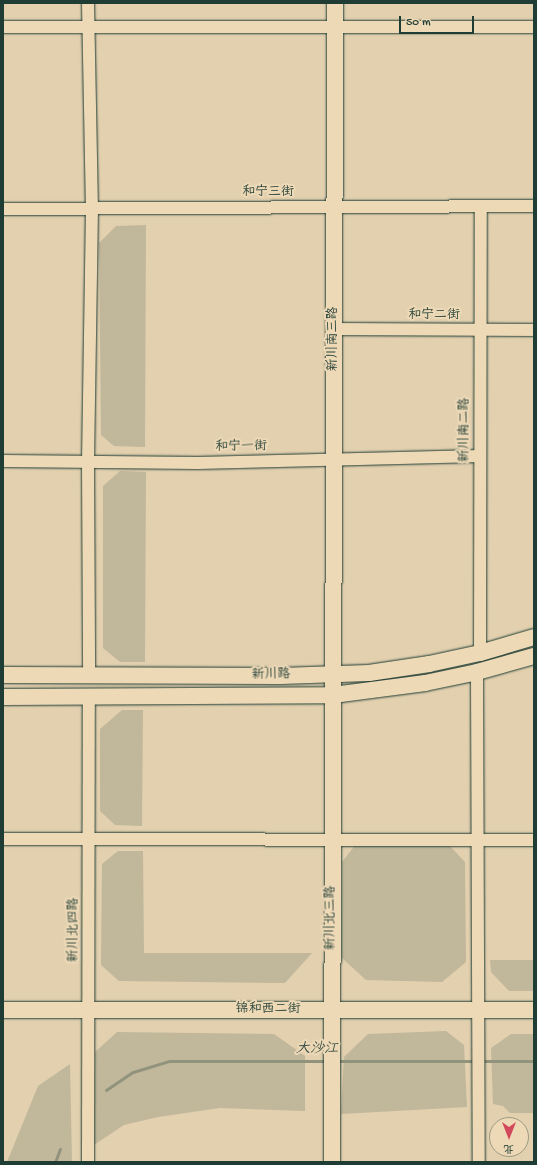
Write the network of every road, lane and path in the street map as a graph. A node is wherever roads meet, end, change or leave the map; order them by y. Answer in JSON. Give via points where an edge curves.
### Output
{"nodes":[{"id":1,"x":88,"y":3,"type":"edge"},
{"id":2,"x":335,"y":3,"type":"edge"},
{"id":3,"x":3,"y":27,"type":"edge"},
{"id":4,"x":88,"y":27,"type":"junction"},
{"id":5,"x":335,"y":27,"type":"junction"},
{"id":6,"x":534,"y":27,"type":"edge"},
{"id":7,"x":481,"y":206,"type":"junction"},
{"id":8,"x":534,"y":206,"type":"edge"},
{"id":9,"x":334,"y":207,"type":"junction"},
{"id":10,"x":92,"y":208,"type":"junction"},
{"id":11,"x":3,"y":209,"type":"edge"},
{"id":12,"x":334,"y":329,"type":"junction"},
{"id":13,"x":480,"y":330,"type":"junction"},
{"id":14,"x":534,"y":330,"type":"edge"},
{"id":15,"x":480,"y":456,"type":"junction"},
{"id":16,"x":334,"y":460,"type":"junction"},
{"id":17,"x":3,"y":461,"type":"edge"},
{"id":18,"x":88,"y":462,"type":"junction"},
{"id":19,"x":534,"y":637,"type":"edge"},
{"id":20,"x":480,"y":653,"type":"junction"},
{"id":21,"x":534,"y":656,"type":"edge"},
{"id":22,"x":477,"y":672,"type":"junction"},
{"id":23,"x":333,"y":674,"type":"junction"},
{"id":24,"x":3,"y":676,"type":"edge"},
{"id":25,"x":89,"y":676,"type":"junction"},
{"id":26,"x":333,"y":695,"type":"junction"},
{"id":27,"x":3,"y":697,"type":"edge"},
{"id":28,"x":89,"y":698,"type":"junction"},
{"id":29,"x":3,"y":839,"type":"edge"},
{"id":30,"x":89,"y":839,"type":"junction"},
{"id":31,"x":332,"y":840,"type":"junction"},
{"id":32,"x":477,"y":840,"type":"junction"},
{"id":33,"x":534,"y":840,"type":"edge"},
{"id":34,"x":3,"y":1010,"type":"edge"},
{"id":35,"x":88,"y":1010,"type":"junction"},
{"id":36,"x":332,"y":1010,"type":"junction"},
{"id":37,"x":477,"y":1010,"type":"junction"},
{"id":38,"x":534,"y":1010,"type":"edge"},
{"id":39,"x":88,"y":1162,"type":"edge"},
{"id":40,"x":332,"y":1162,"type":"edge"},
{"id":41,"x":479,"y":1162,"type":"edge"}],
"edges":[{"from":1,"to":4,"type":"street"},
{"from":2,"to":5,"type":"street","name":"新川南三路"},
{"from":3,"to":4,"type":"street"},
{"from":4,"to":5,"type":"street"},
{"from":4,"to":10,"type":"street"},
{"from":5,"to":6,"type":"street"},
{"from":5,"to":9,"type":"street","name":"新川南三路"},
{"from":7,"to":8,"type":"street","name":"和宁三街"},
{"from":7,"to":9,"type":"street","name":"和宁三街"},
{"from":7,"to":13,"type":"street","name":"新川南二路"},
{"from":9,"to":10,"type":"street","name":"和宁三街"},
{"from":9,"to":12,"type":"street","name":"新川南三路"},
{"from":10,"to":11,"type":"street","name":"和宁三街"},
{"from":10,"to":18,"type":"street"},
{"from":12,"to":13,"type":"street","name":"和宁二街"},
{"from":12,"to":16,"type":"street","name":"新川南三路"},
{"from":13,"to":14,"type":"street","name":"和宁二街"},
{"from":13,"to":15,"type":"street","name":"新川南二路"},
{"from":15,"to":16,"type":"street","name":"和宁一街"},
{"from":15,"to":20,"type":"street","name":"新川南二路"},
{"from":16,"to":18,"type":"street","name":"和宁一街"},
{"from":16,"to":23,"type":"street","name":"新川南三路"},
{"from":17,"to":18,"type":"street","name":"和宁一街"},
{"from":18,"to":25,"type":"street"},
{"from":19,"to":20,"type":"street","name":"新川路"},
{"from":20,"to":23,"type":"street","name":"新川路","via":[[422,666],[369,673]]},
{"from":21,"to":22,"type":"street","name":"新川路"},
{"from":22,"to":26,"type":"street","name":"新川路","via":[[425,683]]},
{"from":22,"to":32,"type":"street"},
{"from":23,"to":25,"type":"street","name":"新川路"},
{"from":23,"to":26,"type":"street","name":"新川北三路"},
{"from":24,"to":25,"type":"street","name":"新川路"},
{"from":26,"to":28,"type":"street","name":"新川路"},
{"from":26,"to":31,"type":"street","name":"新川北三路"},
{"from":27,"to":28,"type":"street","name":"新川路"},
{"from":28,"to":30,"type":"street","name":"新川北四路"},
{"from":29,"to":30,"type":"street"},
{"from":30,"to":31,"type":"street"},
{"from":30,"to":35,"type":"street","name":"新川北四路"},
{"from":31,"to":32,"type":"street"},
{"from":31,"to":36,"type":"street","name":"新川北三路"},
{"from":32,"to":33,"type":"street"},
{"from":32,"to":37,"type":"street"},
{"from":34,"to":35,"type":"street","name":"锦和西二街"},
{"from":35,"to":36,"type":"street","name":"锦和西二街"},
{"from":35,"to":39,"type":"street","name":"新川北四路"},
{"from":36,"to":37,"type":"street","name":"锦和西二街"},
{"from":36,"to":40,"type":"street","name":"新川北三路"},
{"from":37,"to":38,"type":"street","name":"锦和西二街"},
{"from":37,"to":41,"type":"street"}]}
